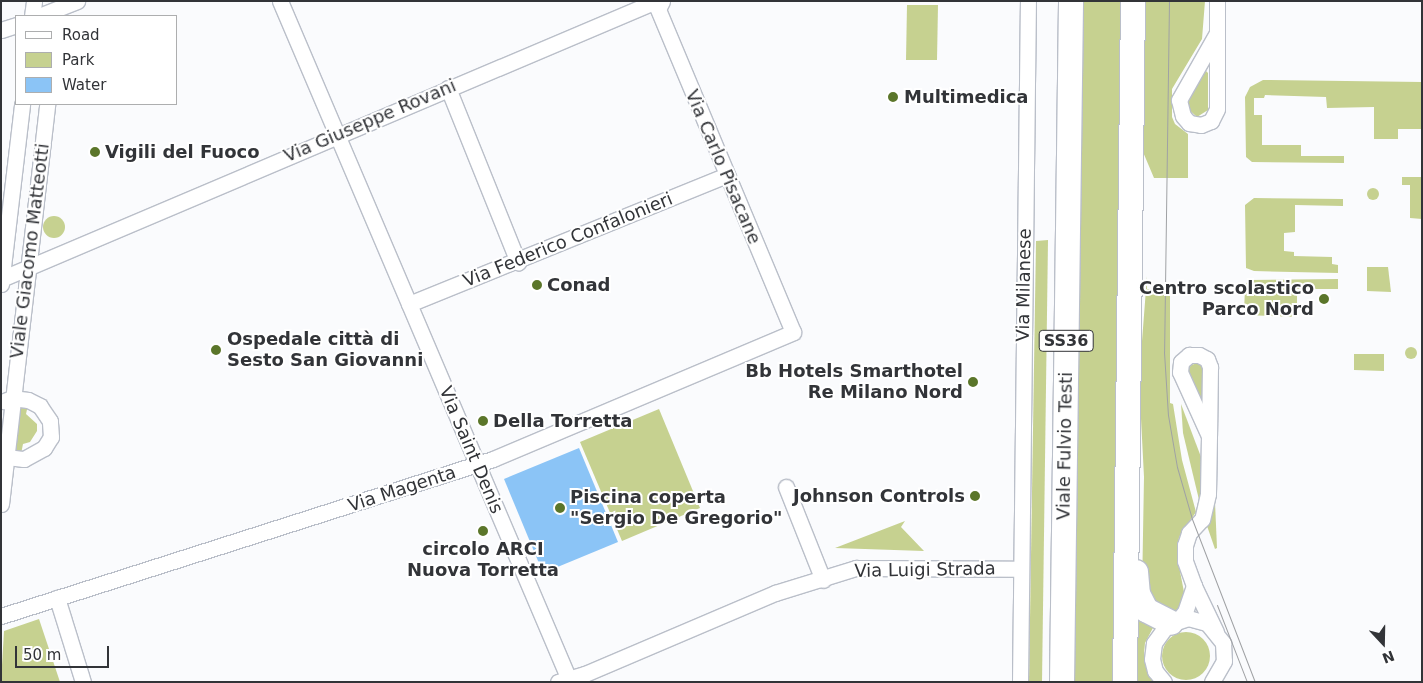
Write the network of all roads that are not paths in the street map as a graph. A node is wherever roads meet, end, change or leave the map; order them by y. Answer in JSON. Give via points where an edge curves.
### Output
{"nodes":[{"id":1,"x":34,"y":1,"type":"edge"},
{"id":2,"x":77,"y":1,"type":"edge"},
{"id":3,"x":280,"y":1,"type":"edge"},
{"id":4,"x":656,"y":1,"type":"edge"},
{"id":5,"x":662,"y":1,"type":"edge"},
{"id":6,"x":1028,"y":1,"type":"edge"},
{"id":7,"x":1071,"y":1,"type":"edge"},
{"id":8,"x":1133,"y":1,"type":"edge"},
{"id":9,"x":1217,"y":1,"type":"edge"},
{"id":10,"x":633,"y":6,"type":"edge"},
{"id":11,"x":58,"y":9,"type":"edge"},
{"id":12,"x":32,"y":15,"type":"edge"},
{"id":13,"x":42,"y":15,"type":"edge"},
{"id":14,"x":15,"y":25,"type":"edge"},
{"id":15,"x":1,"y":30,"type":"edge"},
{"id":16,"x":1217,"y":33,"type":"junction"},
{"id":17,"x":448,"y":88,"type":"junction"},
{"id":18,"x":22,"y":105,"type":"edge"},
{"id":19,"x":48,"y":105,"type":"edge"},
{"id":20,"x":338,"y":134,"type":"junction"},
{"id":21,"x":726,"y":175,"type":"junction"},
{"id":22,"x":7,"y":195,"type":"edge"},
{"id":23,"x":518,"y":262,"type":"junction"},
{"id":24,"x":29,"y":266,"type":"junction"},
{"id":25,"x":1,"y":279,"type":"edge"},
{"id":26,"x":1,"y":284,"type":"edge"},
{"id":27,"x":409,"y":304,"type":"junction"},
{"id":28,"x":793,"y":332,"type":"joint"},
{"id":29,"x":7,"y":400,"type":"edge"},
{"id":30,"x":1209,"y":436,"type":"junction"},
{"id":31,"x":1129,"y":449,"type":"junction"},
{"id":32,"x":4,"y":454,"type":"edge"},
{"id":33,"x":477,"y":465,"type":"junction"},
{"id":34,"x":786,"y":487,"type":"dead end"},
{"id":35,"x":1,"y":504,"type":"edge"},
{"id":36,"x":1020,"y":569,"type":"junction"},
{"id":37,"x":827,"y":579,"type":"junction"},
{"id":38,"x":1194,"y":586,"type":"junction"},
{"id":39,"x":56,"y":598,"type":"junction"},
{"id":40,"x":1,"y":616,"type":"edge"},
{"id":41,"x":1174,"y":622,"type":"junction"},
{"id":42,"x":1216,"y":632,"type":"junction"},
{"id":43,"x":1224,"y":662,"type":"junction"},
{"id":44,"x":566,"y":681,"type":"edge"},
{"id":45,"x":83,"y":682,"type":"edge"},
{"id":46,"x":1020,"y":682,"type":"edge"},
{"id":47,"x":1062,"y":682,"type":"edge"},
{"id":48,"x":1125,"y":682,"type":"edge"},
{"id":49,"x":1164,"y":682,"type":"edge"},
{"id":50,"x":1212,"y":682,"type":"edge"},
{"id":51,"x":1229,"y":682,"type":"edge"}],
"edges":[{"from":1,"to":12,"type":"street"},
{"from":2,"to":11,"type":"street"},
{"from":3,"to":20,"type":"street","name":"Via Saint Denis"},
{"from":4,"to":10,"type":"street","name":"Via Giuseppe Rovani"},
{"from":5,"to":21,"type":"street","name":"Via Carlo Pisacane","via":[[658,9]]},
{"from":6,"to":36,"type":"street","name":"Via Milanese"},
{"from":7,"to":47,"type":"main road","name":"Viale Fulvio Testi","number":"SS36"},
{"from":8,"to":31,"type":"main road"},
{"from":9,"to":16,"type":"street"},
{"from":10,"to":17,"type":"street","name":"Via Giuseppe Rovani"},
{"from":11,"to":13,"type":"street"},
{"from":14,"to":15,"type":"street"},
{"from":16,"to":16,"type":"street","via":[[1179,100],[1183,116],[1189,123],[1201,125],[1215,115]]},
{"from":17,"to":20,"type":"street","name":"Via Giuseppe Rovani"},
{"from":17,"to":23,"type":"street"},
{"from":18,"to":22,"type":"street","name":"Viale Giacomo Matteotti"},
{"from":19,"to":24,"type":"street","name":"Viale Giacomo Matteotti"},
{"from":20,"to":24,"type":"street","name":"Via Giuseppe Rovani"},
{"from":20,"to":27,"type":"street","name":"Via Saint Denis"},
{"from":21,"to":23,"type":"street","name":"Via Federico Confalonieri"},
{"from":21,"to":28,"type":"street","name":"Via Carlo Pisacane"},
{"from":22,"to":25,"type":"street","name":"Viale Giacomo Matteotti"},
{"from":23,"to":27,"type":"street","name":"Via Federico Confalonieri"},
{"from":24,"to":25,"type":"street","name":"Via Giuseppe Rovani"},
{"from":24,"to":29,"type":"street","name":"Viale Giacomo Matteotti"},
{"from":25,"to":26,"type":"street","name":"Viale Giacomo Matteotti"},
{"from":27,"to":33,"type":"street","name":"Via Saint Denis"},
{"from":28,"to":33,"type":"street","name":"Via Magenta"},
{"from":29,"to":32,"type":"street","name":"Viale Giacomo Matteotti"},
{"from":29,"to":32,"type":"street","via":[[28,400],[46,411],[50,437],[44,448],[24,459]]},
{"from":30,"to":30,"type":"street","via":[[1180,372],[1181,362],[1189,355],[1207,359],[1210,368]]},
{"from":30,"to":38,"type":"street","via":[[1206,507],[1185,545],[1185,560]]},
{"from":31,"to":41,"type":"main road","via":[[1135,478],[1138,594],[1146,610]]},
{"from":31,"to":48,"type":"main road"},
{"from":32,"to":35,"type":"street","name":"Viale Giacomo Matteotti"},
{"from":33,"to":39,"type":"street","name":"Via Magenta"},
{"from":33,"to":44,"type":"street","name":"Via Saint Denis"},
{"from":34,"to":37,"type":"street"},
{"from":36,"to":37,"type":"street","name":"Via Luigi Strada","via":[[856,568]]},
{"from":36,"to":46,"type":"street"},
{"from":37,"to":44,"type":"street","name":"Via Luigi Strada","via":[[774,593]]},
{"from":38,"to":41,"type":"street","via":[[1185,612]]},
{"from":38,"to":42,"type":"street"},
{"from":39,"to":40,"type":"street","name":"Via Magenta"},
{"from":39,"to":45,"type":"street"},
{"from":41,"to":42,"type":"street","via":[[1200,620]]},
{"from":41,"to":49,"type":"street","via":[[1154,643],[1152,659],[1155,671]]},
{"from":42,"to":43,"type":"street","via":[[1223,643]]},
{"from":43,"to":50,"type":"street"},
{"from":43,"to":51,"type":"street"}]}
